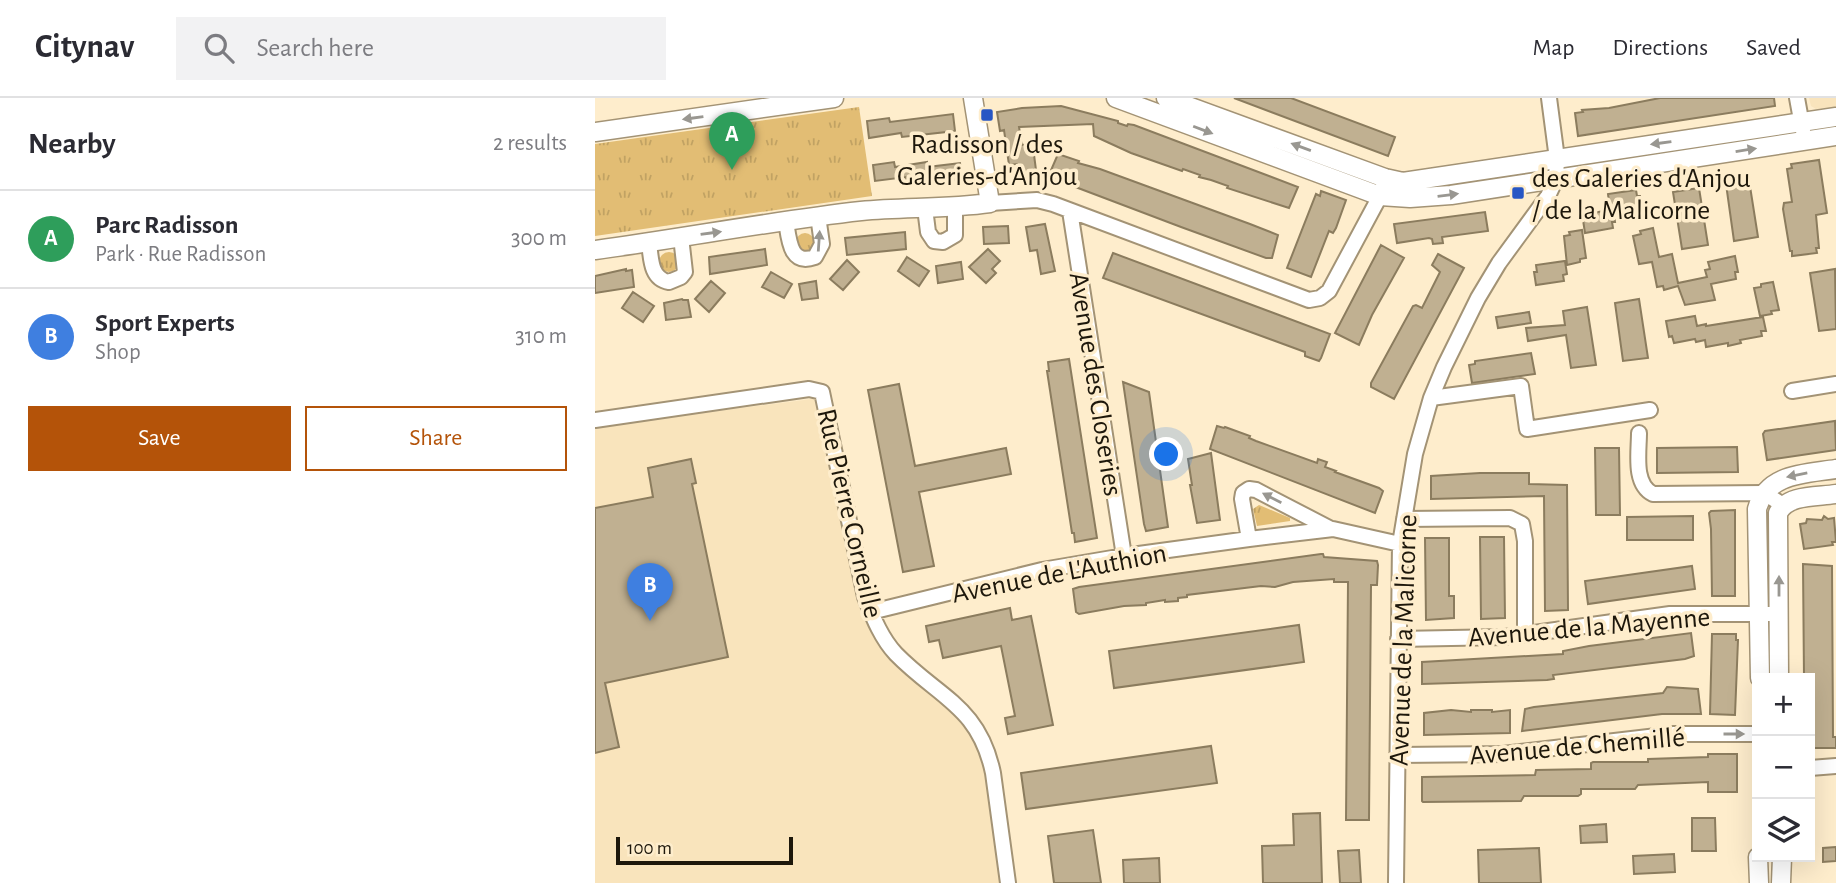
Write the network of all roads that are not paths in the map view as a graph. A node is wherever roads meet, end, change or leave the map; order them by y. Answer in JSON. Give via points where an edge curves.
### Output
{"nodes":[{"id":1,"x":834,"y":98,"type":"edge"},
{"id":2,"x":973,"y":98,"type":"edge"},
{"id":3,"x":1116,"y":98,"type":"edge"},
{"id":4,"x":1549,"y":98,"type":"edge"},
{"id":5,"x":1797,"y":98,"type":"edge"},
{"id":6,"x":1173,"y":104,"type":"edge"},
{"id":7,"x":1836,"y":117,"type":"edge"},
{"id":8,"x":595,"y":132,"type":"edge"},
{"id":9,"x":1803,"y":132,"type":"junction"},
{"id":10,"x":1836,"y":136,"type":"edge"},
{"id":11,"x":1557,"y":159,"type":"junction"},
{"id":12,"x":1556,"y":179,"type":"junction"},
{"id":13,"x":1383,"y":187,"type":"junction"},
{"id":14,"x":990,"y":203,"type":"junction"},
{"id":15,"x":955,"y":207,"type":"junction"},
{"id":16,"x":925,"y":208,"type":"junction"},
{"id":17,"x":1070,"y":211,"type":"junction"},
{"id":18,"x":818,"y":216,"type":"junction"},
{"id":19,"x":786,"y":221,"type":"junction"},
{"id":20,"x":681,"y":237,"type":"junction"},
{"id":21,"x":649,"y":242,"type":"junction"},
{"id":22,"x":595,"y":250,"type":"edge"},
{"id":23,"x":1836,"y":384,"type":"edge"},
{"id":24,"x":1792,"y":391,"type":"dead end"},
{"id":25,"x":1431,"y":398,"type":"junction"},
{"id":26,"x":1650,"y":410,"type":"dead end"},
{"id":27,"x":595,"y":420,"type":"edge"},
{"id":28,"x":1639,"y":433,"type":"dead end"},
{"id":29,"x":1836,"y":469,"type":"edge"},
{"id":30,"x":1764,"y":493,"type":"junction"},
{"id":31,"x":1836,"y":494,"type":"edge"},
{"id":32,"x":1783,"y":505,"type":"junction"},
{"id":33,"x":1404,"y":519,"type":"junction"},
{"id":34,"x":1333,"y":529,"type":"junction"},
{"id":35,"x":1249,"y":539,"type":"junction"},
{"id":36,"x":1400,"y":544,"type":"junction"},
{"id":37,"x":1124,"y":556,"type":"junction"},
{"id":38,"x":871,"y":612,"type":"junction"},
{"id":39,"x":1759,"y":614,"type":"junction"},
{"id":40,"x":1779,"y":614,"type":"junction"},
{"id":41,"x":1525,"y":634,"type":"junction"},
{"id":42,"x":1398,"y":639,"type":"junction"},
{"id":43,"x":1760,"y":673,"type":"edge"},
{"id":44,"x":1779,"y":673,"type":"edge"},
{"id":45,"x":1752,"y":734,"type":"edge"},
{"id":46,"x":1397,"y":755,"type":"junction"},
{"id":47,"x":1836,"y":766,"type":"edge"},
{"id":48,"x":1815,"y":768,"type":"edge"},
{"id":49,"x":1758,"y":862,"type":"edge"},
{"id":50,"x":1782,"y":862,"type":"edge"},
{"id":51,"x":1008,"y":883,"type":"edge"},
{"id":52,"x":1396,"y":883,"type":"edge"},
{"id":53,"x":1759,"y":883,"type":"edge"},
{"id":54,"x":1781,"y":883,"type":"edge"}],
"edges":[{"from":1,"to":8,"type":"street","one_way":true},
{"from":2,"to":14,"type":"street"},
{"from":3,"to":6,"type":"street"},
{"from":4,"to":11,"type":"street","name":"Avenue de la Malicorne"},
{"from":5,"to":9,"type":"street"},
{"from":6,"to":13,"type":"street"},
{"from":7,"to":9,"type":"street"},
{"from":9,"to":10,"type":"street"},
{"from":9,"to":11,"type":"street","one_way":true},
{"from":12,"to":9,"type":"street","one_way":true},
{"from":11,"to":12,"type":"street","name":"Avenue de la Malicorne"},
{"from":11,"to":13,"type":"street"},
{"from":13,"to":12,"type":"street","one_way":true,"via":[[1431,197]]},
{"from":12,"to":25,"type":"street","name":"Avenue de la Malicorne","via":[[1478,298]]},
{"from":13,"to":17,"type":"street","via":[[1329,291],[1309,300]]},
{"from":14,"to":15,"type":"street"},
{"from":14,"to":17,"type":"street","via":[[1037,200]]},
{"from":15,"to":16,"type":"street"},
{"from":15,"to":16,"type":"street","via":[[955,235],[943,242],[934,241],[928,232]]},
{"from":16,"to":18,"type":"street"},
{"from":17,"to":37,"type":"street","name":"Avenue des Closeries"},
{"from":18,"to":19,"type":"street"},
{"from":19,"to":18,"type":"street","one_way":true,"via":[[795,255],[808,260],[822,244]]},
{"from":20,"to":19,"type":"street","one_way":true},
{"from":20,"to":21,"type":"street"},
{"from":20,"to":21,"type":"street","via":[[685,272],[669,282],[654,272]]},
{"from":21,"to":22,"type":"street"},
{"from":23,"to":24,"type":"street"},
{"from":25,"to":26,"type":"street","via":[[1521,386],[1527,429]]},
{"from":25,"to":33,"type":"street","name":"Avenue de la Malicorne"},
{"from":27,"to":38,"type":"street","name":"Rue Pierre Corneille","via":[[809,389],[822,392]]},
{"from":28,"to":30,"type":"street","via":[[1640,480],[1653,494]]},
{"from":29,"to":30,"type":"street","one_way":true,"via":[[1790,476]]},
{"from":30,"to":32,"type":"street"},
{"from":30,"to":39,"type":"street","via":[[1758,509]]},
{"from":31,"to":32,"type":"street"},
{"from":40,"to":32,"type":"street","one_way":true,"via":[[1778,513]]},
{"from":33,"to":36,"type":"street","name":"Avenue de la Malicorne"},
{"from":33,"to":41,"type":"street","via":[[1510,518],[1522,524]]},
{"from":34,"to":35,"type":"street","name":"Avenue de L'Authion"},
{"from":34,"to":35,"type":"street","name":"Avenue de L'Authion","one_way":true,"via":[[1249,489],[1242,499]]},
{"from":34,"to":36,"type":"street","name":"Avenue de L'Authion"},
{"from":35,"to":37,"type":"street","name":"Avenue de L'Authion"},
{"from":36,"to":42,"type":"street","name":"Avenue de la Malicorne"},
{"from":37,"to":38,"type":"street","name":"Avenue de L'Authion","via":[[1042,570]]},
{"from":38,"to":51,"type":"street","name":"Rue Pierre Corneille","via":[[896,654],[956,704],[979,732],[993,773]]},
{"from":39,"to":40,"type":"street","name":"Avenue de la Mayenne"},
{"from":39,"to":41,"type":"street","name":"Avenue de la Mayenne","via":[[1670,614]]},
{"from":39,"to":43,"type":"street"},
{"from":40,"to":44,"type":"street"},
{"from":41,"to":42,"type":"street","name":"Avenue de la Mayenne"},
{"from":42,"to":46,"type":"street","name":"Avenue de la Malicorne"},
{"from":46,"to":45,"type":"street","name":"Avenue de Chemillé","one_way":true,"via":[[1503,754],[1674,734]]},
{"from":46,"to":52,"type":"street","name":"Avenue de la Malicorne"},
{"from":47,"to":48,"type":"street"},
{"from":49,"to":53,"type":"street"},
{"from":50,"to":54,"type":"street"}]}
